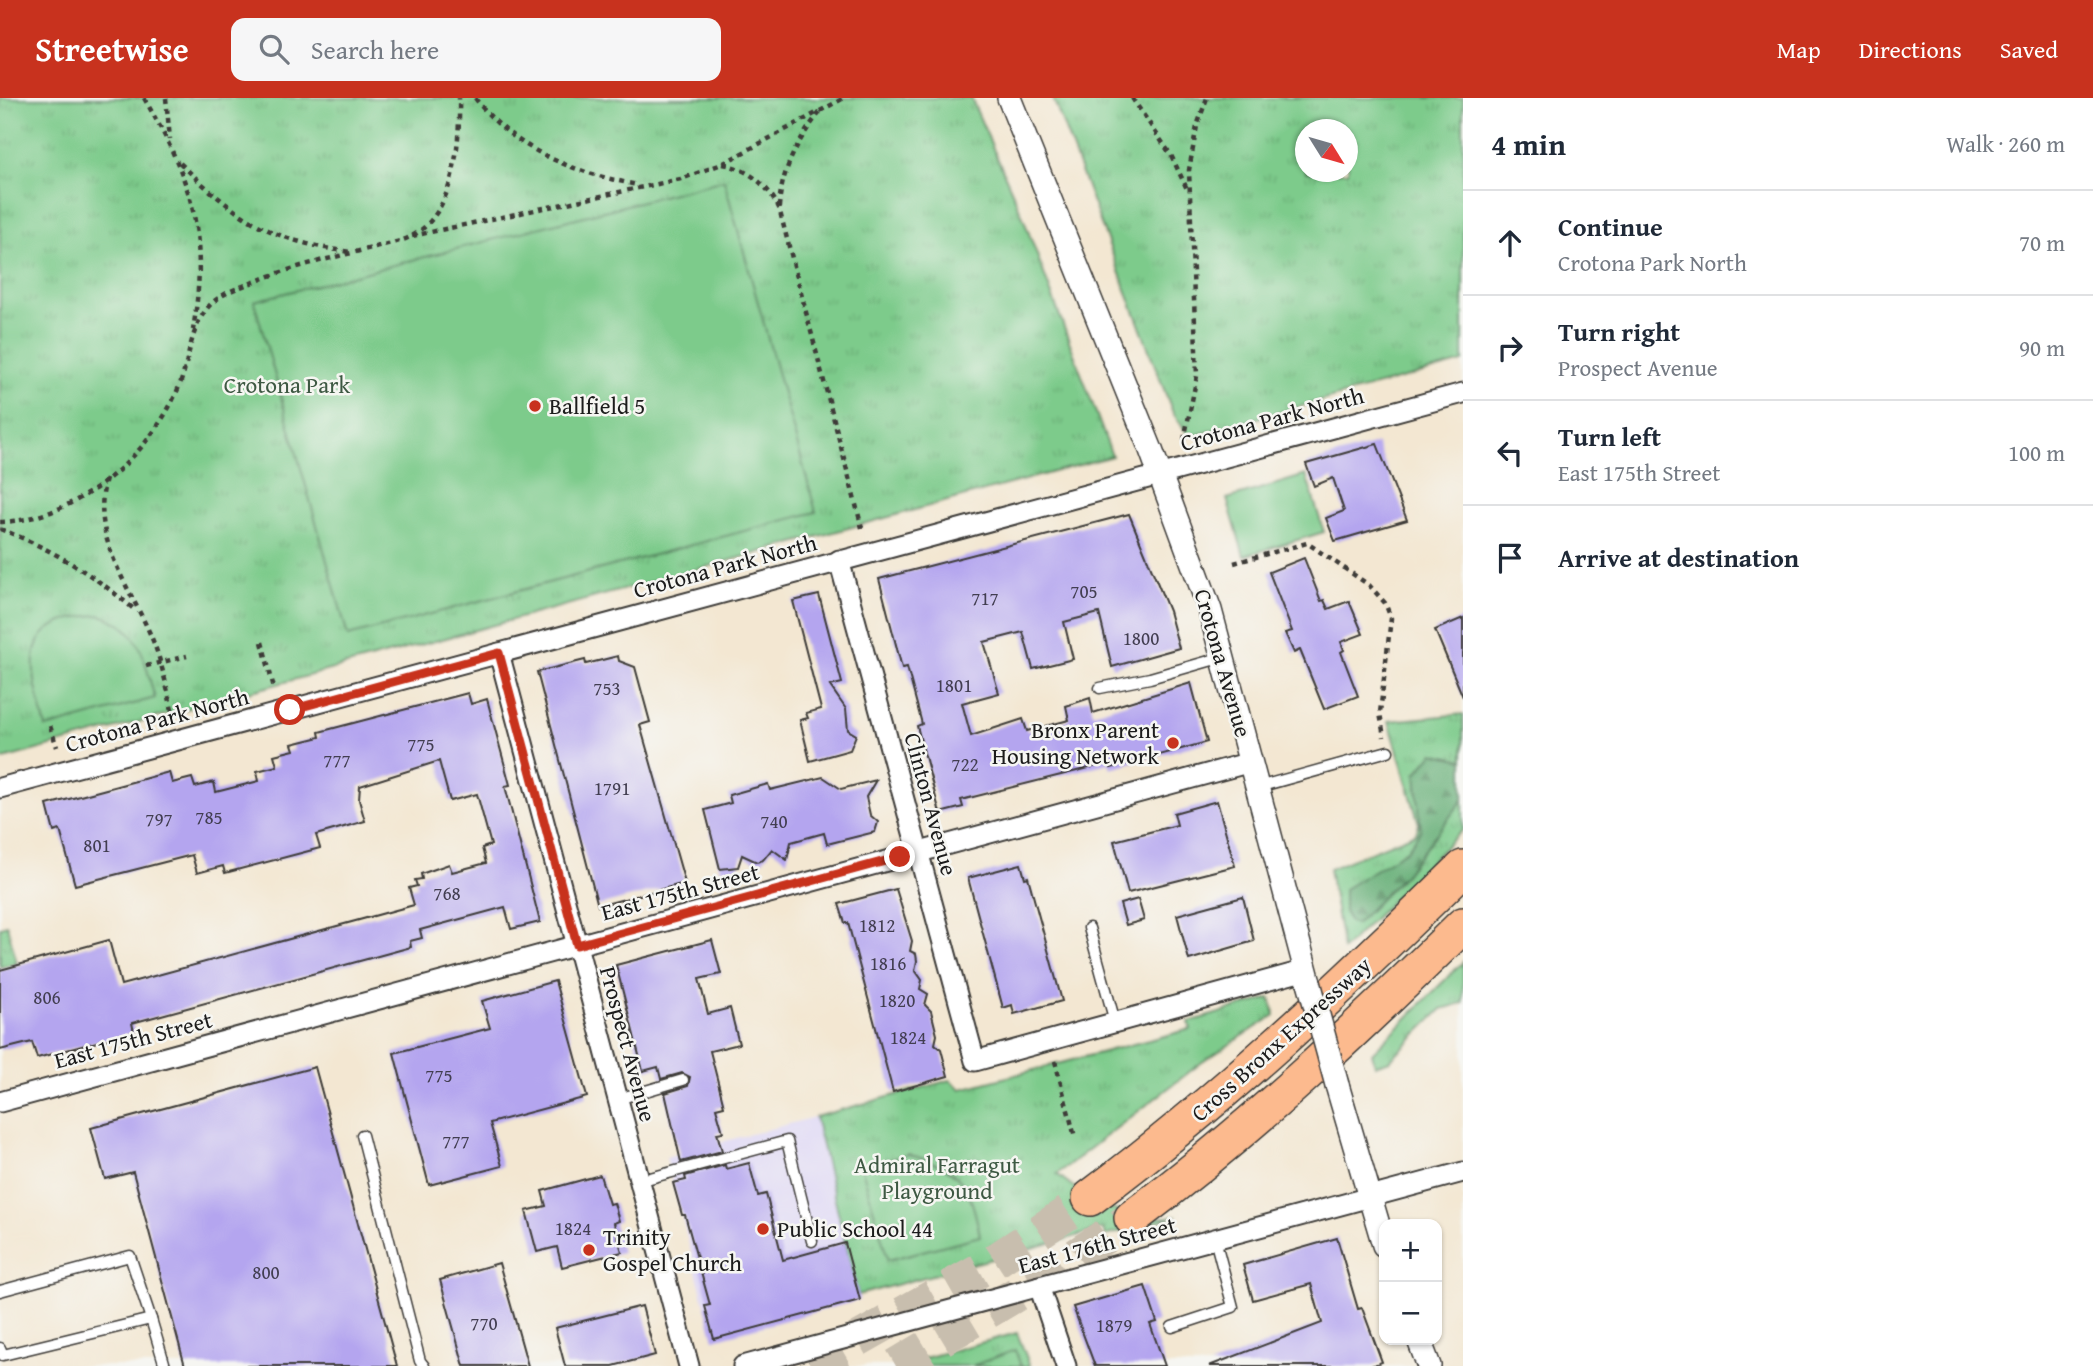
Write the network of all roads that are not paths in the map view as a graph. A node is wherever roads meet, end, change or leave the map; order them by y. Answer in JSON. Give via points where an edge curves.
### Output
{"nodes":[{"id":1,"x":1009,"y":98,"type":"edge"},
{"id":2,"x":1463,"y":393,"type":"edge"},
{"id":3,"x":1160,"y":474,"type":"junction"},
{"id":4,"x":839,"y":560,"type":"junction"},
{"id":5,"x":499,"y":653,"type":"junction"},
{"id":6,"x":1223,"y":657,"type":"junction"},
{"id":7,"x":1100,"y":688,"type":"dead end"},
{"id":8,"x":1388,"y":751,"type":"road end"},
{"id":9,"x":1251,"y":762,"type":"junction"},
{"id":10,"x":1258,"y":787,"type":"junction"},
{"id":11,"x":0,"y":788,"type":"edge"},
{"id":12,"x":918,"y":852,"type":"junction"},
{"id":13,"x":1463,"y":868,"type":"edge"},
{"id":14,"x":1463,"y":925,"type":"edge"},
{"id":15,"x":1089,"y":928,"type":"dead end"},
{"id":16,"x":577,"y":945,"type":"junction"},
{"id":17,"x":1308,"y":976,"type":"junction"},
{"id":18,"x":1115,"y":1023,"type":"junction"},
{"id":19,"x":683,"y":1080,"type":"dead end"},
{"id":20,"x":618,"y":1099,"type":"junction"},
{"id":21,"x":0,"y":1102,"type":"edge"},
{"id":22,"x":362,"y":1135,"type":"dead end"},
{"id":23,"x":1463,"y":1172,"type":"edge"},
{"id":24,"x":639,"y":1181,"type":"junction"},
{"id":25,"x":1090,"y":1198,"type":"tunnel mouth"},
{"id":26,"x":1368,"y":1198,"type":"junction"},
{"id":27,"x":1132,"y":1218,"type":"tunnel mouth"},
{"id":28,"x":1379,"y":1230,"type":"edge"},
{"id":29,"x":1215,"y":1239,"type":"junction"},
{"id":30,"x":813,"y":1241,"type":"dead end"},
{"id":31,"x":1039,"y":1286,"type":"junction"},
{"id":32,"x":0,"y":1291,"type":"edge"},
{"id":33,"x":151,"y":1319,"type":"junction"},
{"id":34,"x":1172,"y":1326,"type":"dead end"},
{"id":35,"x":1421,"y":1345,"type":"edge"},
{"id":36,"x":0,"y":1348,"type":"edge"},
{"id":37,"x":165,"y":1366,"type":"edge"},
{"id":38,"x":424,"y":1366,"type":"edge"},
{"id":39,"x":689,"y":1366,"type":"edge"},
{"id":40,"x":743,"y":1366,"type":"edge"},
{"id":41,"x":1066,"y":1366,"type":"edge"},
{"id":42,"x":1429,"y":1366,"type":"edge"}],
"edges":[{"from":1,"to":3,"type":"street","name":"Crotona Avenue"},
{"from":2,"to":3,"type":"street","name":"Crotona Park North"},
{"from":3,"to":4,"type":"street","name":"Crotona Park North"},
{"from":3,"to":6,"type":"street","name":"Crotona Avenue"},
{"from":4,"to":5,"type":"street","name":"Crotona Park North"},
{"from":4,"to":12,"type":"street","name":"Clinton Avenue"},
{"from":5,"to":11,"type":"street","name":"Crotona Park North"},
{"from":5,"to":16,"type":"street","name":"Prospect Avenue"},
{"from":6,"to":7,"type":"lane"},
{"from":6,"to":9,"type":"street","name":"Crotona Avenue"},
{"from":8,"to":10,"type":"lane"},
{"from":9,"to":10,"type":"street","name":"Crotona Avenue"},
{"from":9,"to":12,"type":"street","name":"East 175th Street"},
{"from":10,"to":17,"type":"street","name":"Crotona Avenue"},
{"from":12,"to":16,"type":"street","name":"East 175th Street"},
{"from":12,"to":18,"type":"street","name":"Clinton Avenue","via":[[975,1061]]},
{"from":13,"to":25,"type":"highway","name":"Cross Bronx Expressway","via":[[1279,1045]]},
{"from":14,"to":27,"type":"highway","name":"Cross Bronx Expressway","via":[[1313,1070]]},
{"from":15,"to":18,"type":"lane"},
{"from":16,"to":20,"type":"street","name":"Prospect Avenue"},
{"from":16,"to":21,"type":"street","name":"East 175th Street"},
{"from":17,"to":18,"type":"street"},
{"from":17,"to":26,"type":"street","name":"Crotona Avenue","bridge":true},
{"from":19,"to":20,"type":"lane"},
{"from":20,"to":24,"type":"street","name":"Prospect Avenue"},
{"from":22,"to":38,"type":"lane"},
{"from":23,"to":26,"type":"street","name":"East 176th Street"},
{"from":24,"to":30,"type":"lane","via":[[787,1141]]},
{"from":24,"to":39,"type":"street","name":"Prospect Avenue"},
{"from":26,"to":28,"type":"street","name":"Crotona Avenue"},
{"from":26,"to":29,"type":"street","name":"East 176th Street"},
{"from":29,"to":31,"type":"street","name":"East 176th Street"},
{"from":29,"to":34,"type":"lane","via":[[1233,1307]]},
{"from":31,"to":40,"type":"street","name":"East 176th Street"},
{"from":31,"to":41,"type":"street"},
{"from":32,"to":33,"type":"lane","via":[[130,1256]]},
{"from":33,"to":36,"type":"lane","via":[[2,1355]]},
{"from":33,"to":37,"type":"lane"},
{"from":35,"to":42,"type":"street"}]}
